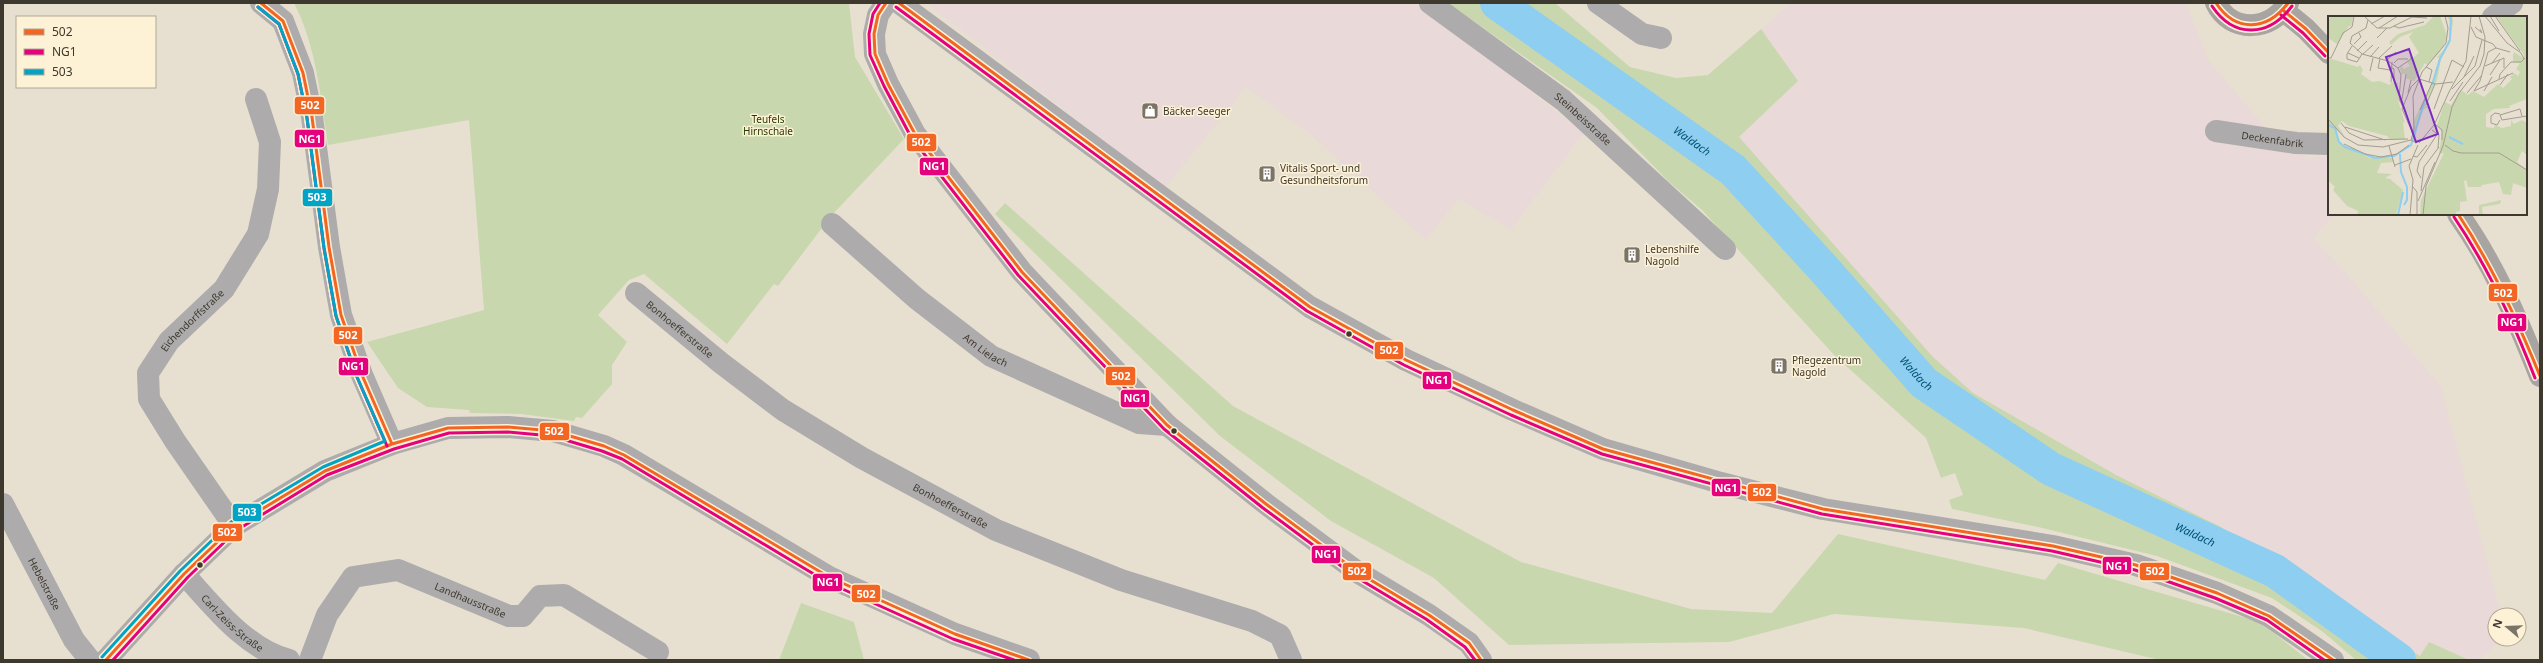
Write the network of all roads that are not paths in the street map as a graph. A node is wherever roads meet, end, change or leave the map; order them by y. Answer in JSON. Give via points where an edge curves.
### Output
{"nodes":[{"id":1,"x":260,"y":3,"type":"edge"},
{"id":2,"x":886,"y":3,"type":"edge"},
{"id":3,"x":899,"y":3,"type":"edge"},
{"id":4,"x":1430,"y":3,"type":"edge"},
{"id":5,"x":1598,"y":3,"type":"edge"},
{"id":6,"x":2216,"y":3,"type":"edge"},
{"id":7,"x":2512,"y":3,"type":"edge"},
{"id":8,"x":2286,"y":7,"type":"edge"},
{"id":9,"x":2494,"y":16,"type":"edge"},
{"id":10,"x":1661,"y":38,"type":"dead end"},
{"id":11,"x":2328,"y":52,"type":"edge"},
{"id":12,"x":256,"y":99,"type":"dead end"},
{"id":13,"x":2216,"y":131,"type":"dead end"},
{"id":14,"x":2328,"y":144,"type":"edge"},
{"id":15,"x":2459,"y":215,"type":"edge"},
{"id":16,"x":832,"y":224,"type":"dead end"},
{"id":17,"x":1724,"y":249,"type":"dead end"},
{"id":18,"x":636,"y":292,"type":"dead end"},
{"id":19,"x":2540,"y":376,"type":"edge"},
{"id":20,"x":1167,"y":425,"type":"junction"},
{"id":21,"x":392,"y":444,"type":"junction"},
{"id":22,"x":3,"y":504,"type":"edge"},
{"id":23,"x":234,"y":526,"type":"junction"},
{"id":24,"x":184,"y":574,"type":"junction"},
{"id":25,"x":658,"y":652,"type":"dead end"},
{"id":26,"x":277,"y":659,"type":"edge"},
{"id":27,"x":90,"y":660,"type":"edge"},
{"id":28,"x":106,"y":660,"type":"edge"},
{"id":29,"x":310,"y":660,"type":"edge"},
{"id":30,"x":1029,"y":660,"type":"edge"},
{"id":31,"x":1291,"y":660,"type":"edge"},
{"id":32,"x":1481,"y":660,"type":"edge"},
{"id":33,"x":2333,"y":660,"type":"edge"}],
"edges":[{"from":1,"to":21,"type":"street","via":[[283,21],[303,72],[341,315],[362,375]]},
{"from":2,"to":20,"type":"street","via":[[878,15],[874,34],[875,54],[915,134],[1022,272]]},
{"from":3,"to":33,"type":"street","via":[[1310,307],[1406,360],[1512,410],[1603,449],[1823,509],[2053,546],[2136,565],[2217,593],[2269,616]]},
{"from":4,"to":17,"type":"street","name":"Steinbeisstraße","via":[[1563,100]]},
{"from":5,"to":10,"type":"street","via":[[1642,34]]},
{"from":6,"to":8,"type":"main road","via":[[2225,15],[2249,26],[2268,22]]},
{"from":7,"to":9,"type":"street"},
{"from":8,"to":11,"type":"main road"},
{"from":12,"to":23,"type":"street","name":"Eichendorffstraße","via":[[270,142],[268,189],[258,234],[224,290],[169,341],[148,374],[149,399]]},
{"from":13,"to":14,"type":"street","name":"Deckenfabrik","via":[[2296,143]]},
{"from":15,"to":19,"type":"main road","via":[[2479,243]]},
{"from":16,"to":20,"type":"street","name":"Am Lielach","via":[[917,298],[991,356],[1139,423]]},
{"from":18,"to":31,"type":"street","name":"Bonhoefferstraße","via":[[721,363],[777,405],[862,458],[996,530],[1121,580],[1252,621],[1280,635]]},
{"from":20,"to":32,"type":"street","via":[[1266,504],[1359,573],[1429,615],[1468,643]]},
{"from":21,"to":23,"type":"street","via":[[325,471]]},
{"from":21,"to":30,"type":"street","via":[[448,428],[508,427],[553,431],[604,446],[624,455],[829,577],[955,634]]},
{"from":22,"to":27,"type":"street","name":"Hebelstraße","via":[[74,640]]},
{"from":23,"to":24,"type":"street"},
{"from":24,"to":26,"type":"street","name":"Carl-Zeiss-Straße","via":[[229,623]]},
{"from":24,"to":28,"type":"street"},
{"from":25,"to":29,"type":"street","name":"Landhausstraße","via":[[564,595],[540,596],[523,616],[509,616],[398,570],[354,577],[327,615]]}]}
